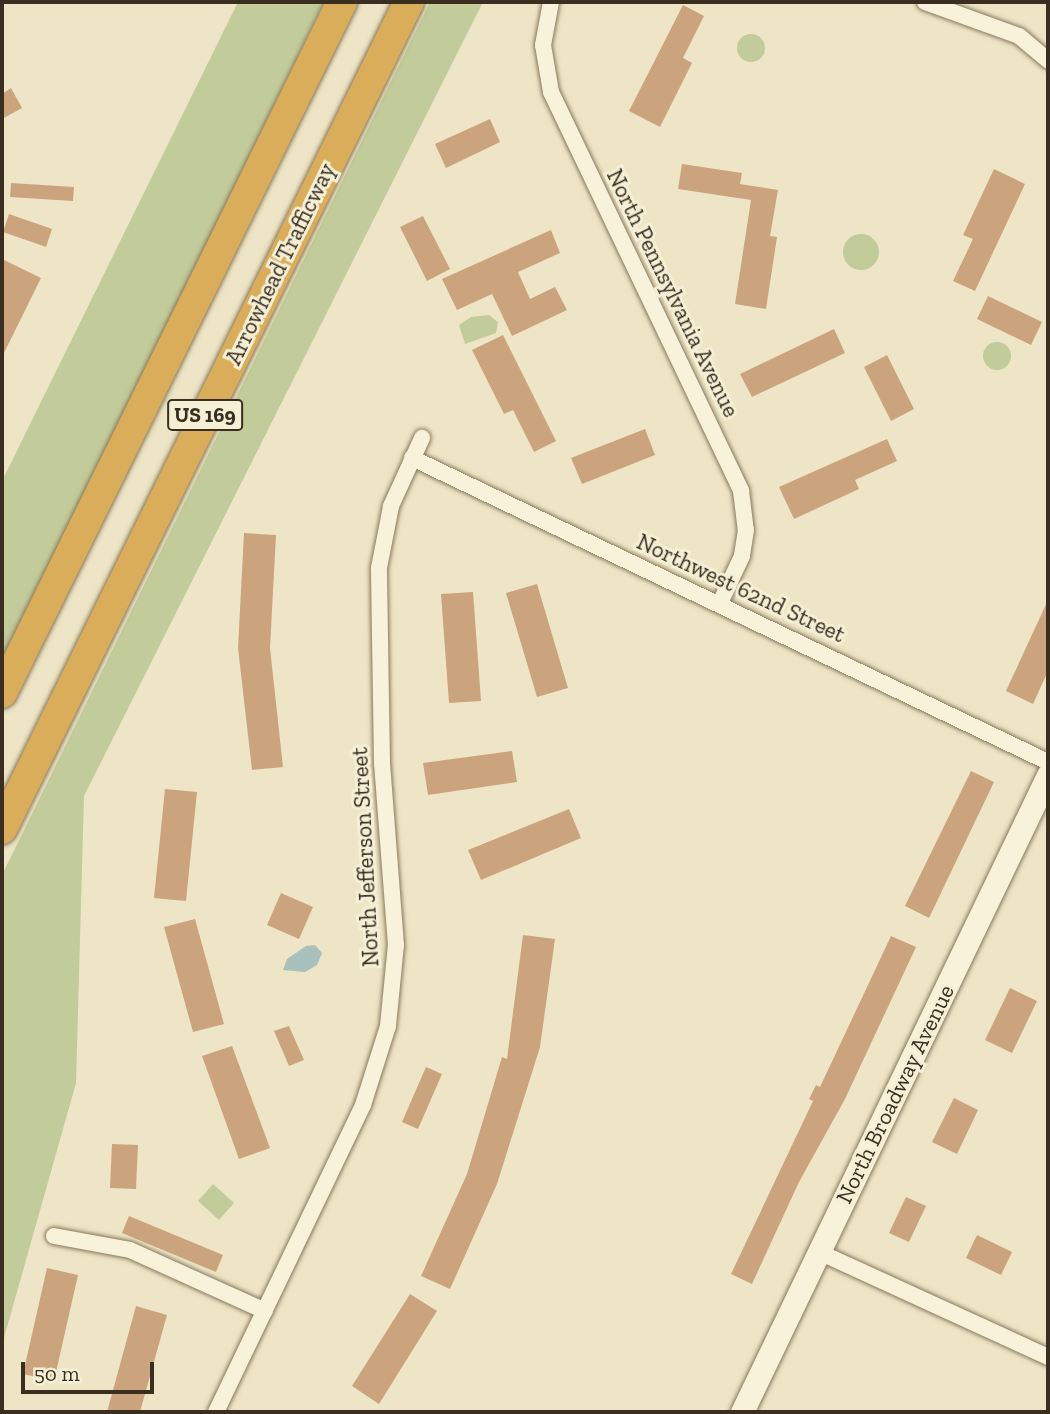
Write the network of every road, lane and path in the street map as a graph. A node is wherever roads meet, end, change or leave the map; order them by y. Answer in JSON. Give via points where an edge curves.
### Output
{"nodes":[{"id":1,"x":342,"y":2,"type":"edge"},
{"id":2,"x":409,"y":2,"type":"edge"},
{"id":3,"x":551,"y":2,"type":"edge"},
{"id":4,"x":925,"y":2,"type":"edge"},
{"id":5,"x":1048,"y":60,"type":"edge"},
{"id":6,"x":422,"y":438,"type":"dead end"},
{"id":7,"x":412,"y":458,"type":"junction"},
{"id":8,"x":720,"y":603,"type":"junction"},
{"id":9,"x":2,"y":694,"type":"edge"},
{"id":10,"x":1048,"y":762,"type":"edge"},
{"id":11,"x":1048,"y":775,"type":"edge"},
{"id":12,"x":2,"y":829,"type":"edge"},
{"id":13,"x":54,"y":1236,"type":"dead end"},
{"id":14,"x":819,"y":1252,"type":"junction"},
{"id":15,"x":265,"y":1311,"type":"junction"},
{"id":16,"x":1048,"y":1357,"type":"edge"},
{"id":17,"x":216,"y":1412,"type":"edge"},
{"id":18,"x":742,"y":1412,"type":"edge"}],
"edges":[{"from":1,"to":9,"type":"highway","number":"US 169"},
{"from":2,"to":12,"type":"highway","name":"Arrowhead Trafficway","number":"US 169"},
{"from":3,"to":8,"type":"street","name":"North Pennsylvania Avenue","via":[[543,45],[551,92],[741,491],[746,530],[742,556]]},
{"from":4,"to":5,"type":"street","via":[[1019,36]]},
{"from":6,"to":7,"type":"street","name":"North Jefferson Street"},
{"from":7,"to":8,"type":"street","name":"Northwest 62nd Street"},
{"from":7,"to":15,"type":"street","name":"North Jefferson Street","via":[[383,537],[377,599],[382,764],[396,945],[388,1027],[363,1105]]},
{"from":8,"to":10,"type":"street","name":"Northwest 62nd Street"},
{"from":11,"to":14,"type":"street","name":"North Broadway Avenue"},
{"from":13,"to":15,"type":"street","via":[[130,1250]]},
{"from":14,"to":16,"type":"street"},
{"from":14,"to":18,"type":"street","name":"North Broadway Avenue"},
{"from":15,"to":17,"type":"street","name":"North Jefferson Street"}]}
